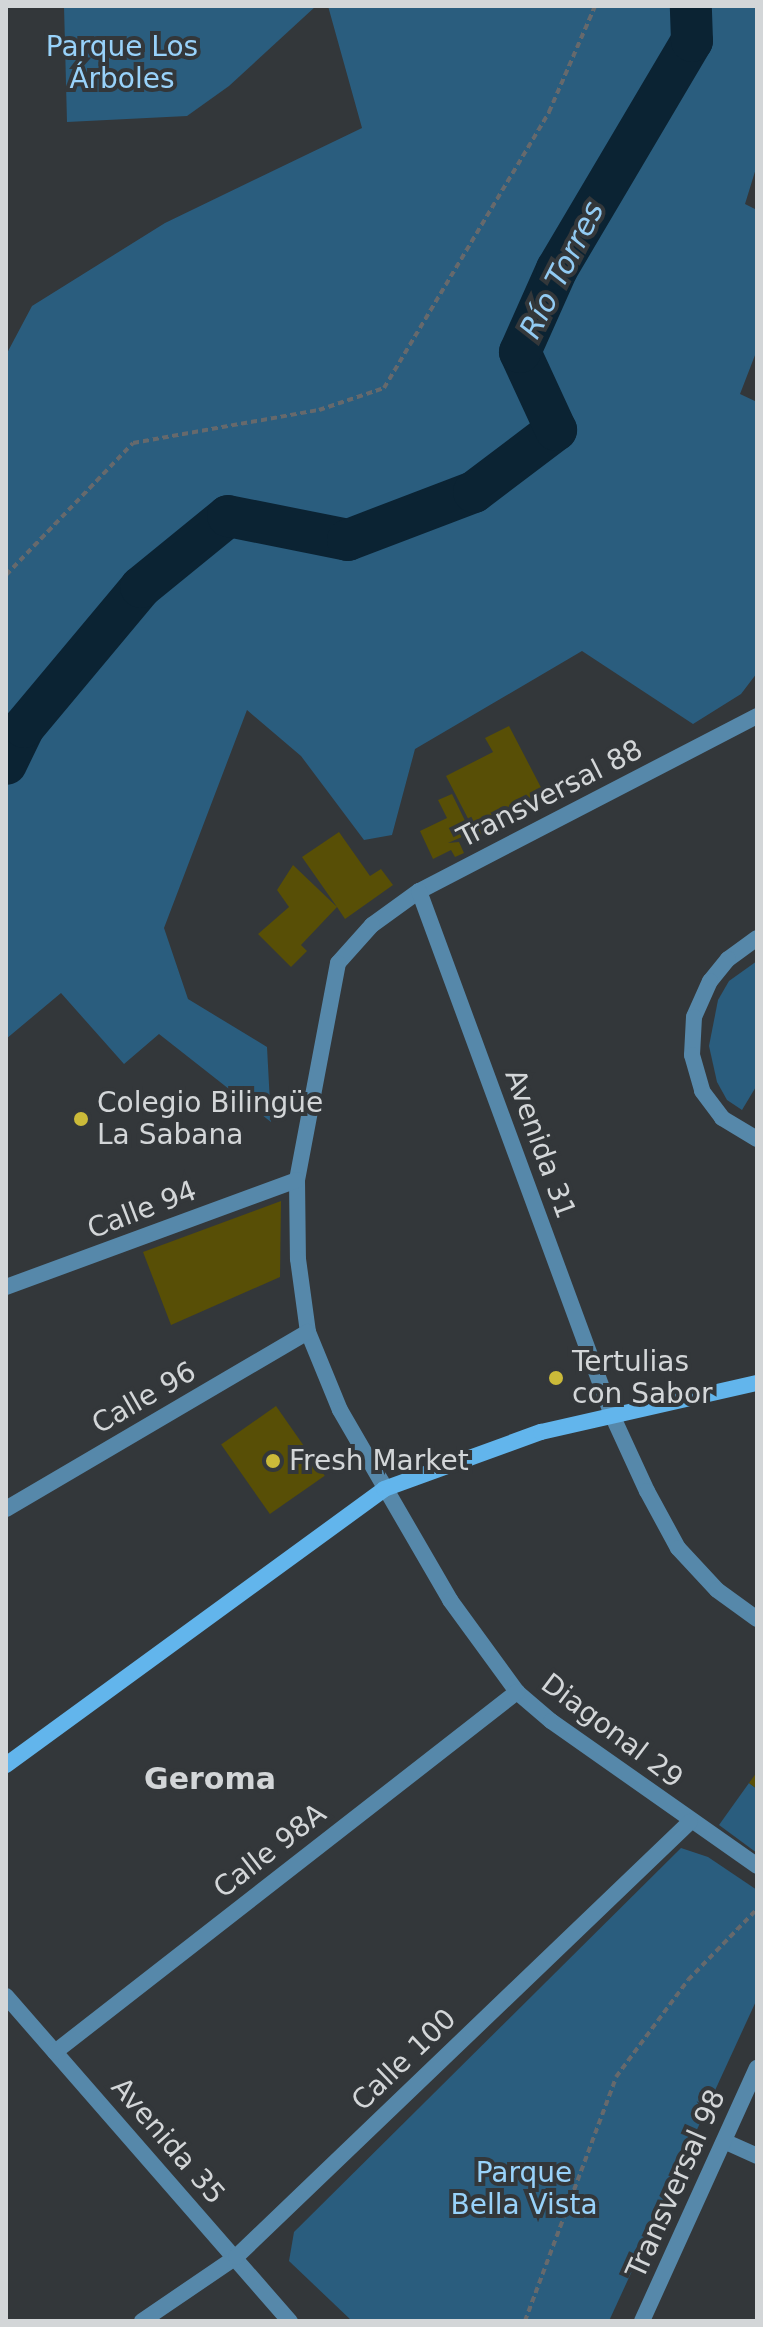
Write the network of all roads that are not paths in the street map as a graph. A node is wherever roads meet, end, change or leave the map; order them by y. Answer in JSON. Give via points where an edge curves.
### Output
{"nodes":[{"id":1,"x":757,"y":716,"type":"edge"},
{"id":2,"x":419,"y":891,"type":"junction"},
{"id":3,"x":757,"y":938,"type":"edge"},
{"id":4,"x":757,"y":1139,"type":"edge"},
{"id":5,"x":297,"y":1180,"type":"junction"},
{"id":6,"x":6,"y":1287,"type":"edge"},
{"id":7,"x":308,"y":1332,"type":"junction"},
{"id":8,"x":757,"y":1383,"type":"edge"},
{"id":9,"x":612,"y":1415,"type":"junction"},
{"id":10,"x":384,"y":1489,"type":"junction"},
{"id":11,"x":6,"y":1509,"type":"edge"},
{"id":12,"x":757,"y":1619,"type":"edge"},
{"id":13,"x":517,"y":1692,"type":"junction"},
{"id":14,"x":6,"y":1765,"type":"edge"},
{"id":15,"x":690,"y":1822,"type":"junction"},
{"id":16,"x":757,"y":1866,"type":"edge"},
{"id":17,"x":6,"y":1996,"type":"edge"},
{"id":18,"x":55,"y":2052,"type":"junction"},
{"id":19,"x":757,"y":2068,"type":"edge"},
{"id":20,"x":726,"y":2142,"type":"junction"},
{"id":21,"x":757,"y":2156,"type":"edge"},
{"id":22,"x":236,"y":2257,"type":"junction"},
{"id":23,"x":142,"y":2321,"type":"edge"},
{"id":24,"x":290,"y":2321,"type":"edge"},
{"id":25,"x":642,"y":2321,"type":"edge"}],
"edges":[{"from":1,"to":2,"type":"street","name":"Transversal 88"},
{"from":2,"to":5,"type":"street","name":"Transversal 88","via":[[372,925],[338,963]]},
{"from":2,"to":9,"type":"street","name":"Avenida 31"},
{"from":3,"to":4,"type":"street","via":[[728,959],[694,1017],[692,1055],[702,1091],[722,1118]]},
{"from":5,"to":6,"type":"street","name":"Calle 94"},
{"from":5,"to":7,"type":"street","name":"Diagonal 29","via":[[298,1259]]},
{"from":7,"to":10,"type":"street","name":"Diagonal 29","via":[[340,1410]]},
{"from":7,"to":11,"type":"street","name":"Calle 96"},
{"from":8,"to":9,"type":"street"},
{"from":9,"to":10,"type":"street","via":[[467,1455]]},
{"from":9,"to":12,"type":"street","name":"Avenida 31","via":[[678,1548],[717,1590]]},
{"from":10,"to":13,"type":"street","name":"Diagonal 29","via":[[450,1600]]},
{"from":10,"to":14,"type":"street"},
{"from":13,"to":15,"type":"street","name":"Diagonal 29"},
{"from":13,"to":18,"type":"street","name":"Calle 98A"},
{"from":15,"to":16,"type":"street","name":"Diagonal 29"},
{"from":15,"to":22,"type":"street","name":"Calle 100"},
{"from":17,"to":18,"type":"street","name":"Avenida 35"},
{"from":18,"to":22,"type":"street","name":"Avenida 35"},
{"from":19,"to":20,"type":"street","name":"Transversal 98"},
{"from":20,"to":21,"type":"street"},
{"from":20,"to":25,"type":"street","name":"Transversal 98"},
{"from":22,"to":23,"type":"street","name":"Calle 100"},
{"from":22,"to":24,"type":"street","name":"Avenida 35"}]}
